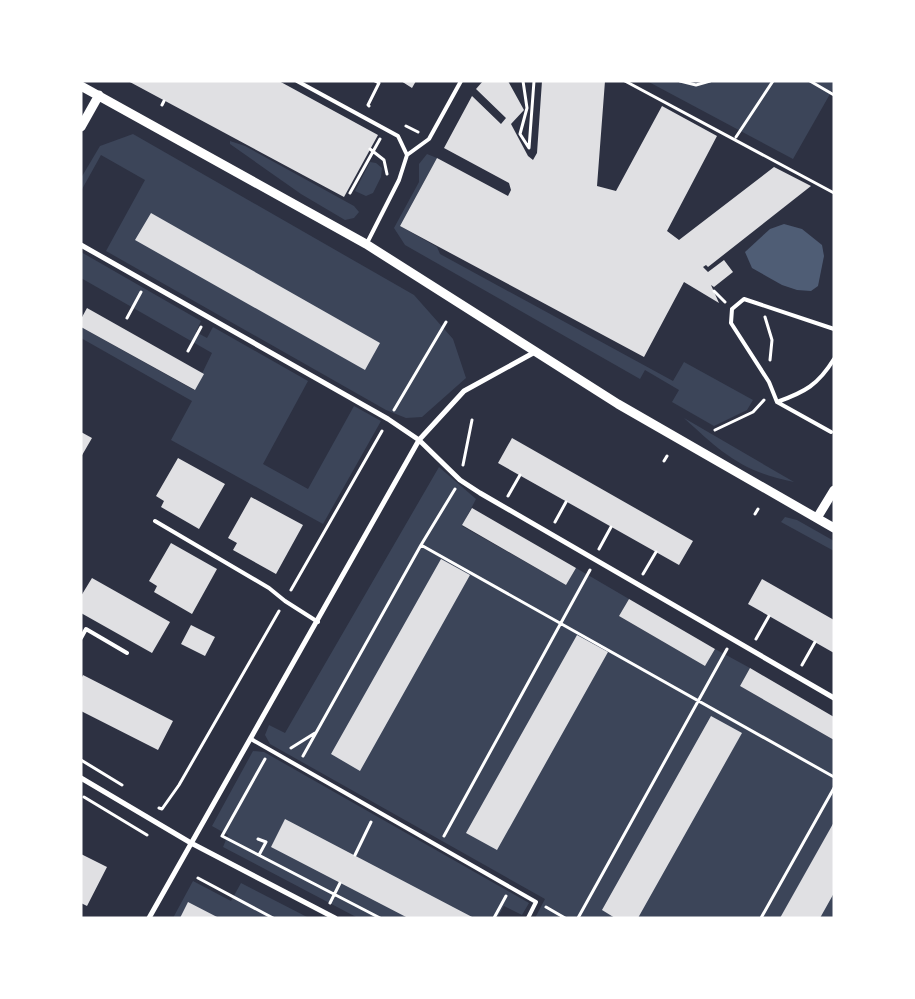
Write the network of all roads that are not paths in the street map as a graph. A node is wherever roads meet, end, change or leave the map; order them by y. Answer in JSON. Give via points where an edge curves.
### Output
{"nodes":[{"id":1,"x":297,"y":81,"type":"edge"},
{"id":2,"x":461,"y":81,"type":"edge"},
{"id":3,"x":81,"y":86,"type":"edge"},
{"id":4,"x":99,"y":95,"type":"junction"},
{"id":5,"x":81,"y":127,"type":"edge"},
{"id":6,"x":407,"y":154,"type":"junction"},
{"id":7,"x":366,"y":244,"type":"junction"},
{"id":8,"x":81,"y":245,"type":"edge"},
{"id":9,"x":834,"y":329,"type":"edge"},
{"id":10,"x":536,"y":352,"type":"junction"},
{"id":11,"x":834,"y":359,"type":"edge"},
{"id":12,"x":777,"y":402,"type":"junction"},
{"id":13,"x":831,"y":432,"type":"dead end"},
{"id":14,"x":419,"y":440,"type":"junction"},
{"id":15,"x":834,"y":490,"type":"edge"},
{"id":16,"x":817,"y":518,"type":"junction"},
{"id":17,"x":155,"y":521,"type":"dead end"},
{"id":18,"x":834,"y":528,"type":"edge"},
{"id":19,"x":318,"y":622,"type":"junction"},
{"id":20,"x":81,"y":638,"type":"edge"},
{"id":21,"x":127,"y":653,"type":"dead end"},
{"id":22,"x":834,"y":698,"type":"edge"},
{"id":23,"x":251,"y":739,"type":"junction"},
{"id":24,"x":81,"y":778,"type":"edge"},
{"id":25,"x":191,"y":843,"type":"junction"},
{"id":26,"x":149,"y":918,"type":"edge"},
{"id":27,"x":335,"y":918,"type":"edge"},
{"id":28,"x":528,"y":918,"type":"edge"}],
"edges":[{"from":1,"to":6,"type":"lane","via":[[398,136]]},
{"from":2,"to":6,"type":"lane","via":[[429,139]]},
{"from":3,"to":4,"type":"street"},
{"from":4,"to":5,"type":"street"},
{"from":4,"to":7,"type":"street"},
{"from":6,"to":7,"type":"lane","via":[[399,180]]},
{"from":7,"to":10,"type":"street"},
{"from":8,"to":14,"type":"street"},
{"from":9,"to":12,"type":"lane","via":[[744,299],[732,310],[731,323],[769,382]]},
{"from":10,"to":14,"type":"street","via":[[464,391]]},
{"from":10,"to":16,"type":"street","via":[[618,404]]},
{"from":11,"to":12,"type":"lane","via":[[822,378],[801,394]]},
{"from":12,"to":13,"type":"lane"},
{"from":14,"to":19,"type":"street"},
{"from":14,"to":22,"type":"street","via":[[460,480]]},
{"from":15,"to":16,"type":"street"},
{"from":16,"to":18,"type":"street"},
{"from":17,"to":19,"type":"lane","via":[[269,588]]},
{"from":19,"to":23,"type":"street"},
{"from":20,"to":21,"type":"lane","via":[[86,629]]},
{"from":23,"to":25,"type":"street"},
{"from":23,"to":28,"type":"lane","via":[[536,902]]},
{"from":24,"to":25,"type":"street"},
{"from":25,"to":26,"type":"street"},
{"from":25,"to":27,"type":"street"}]}
